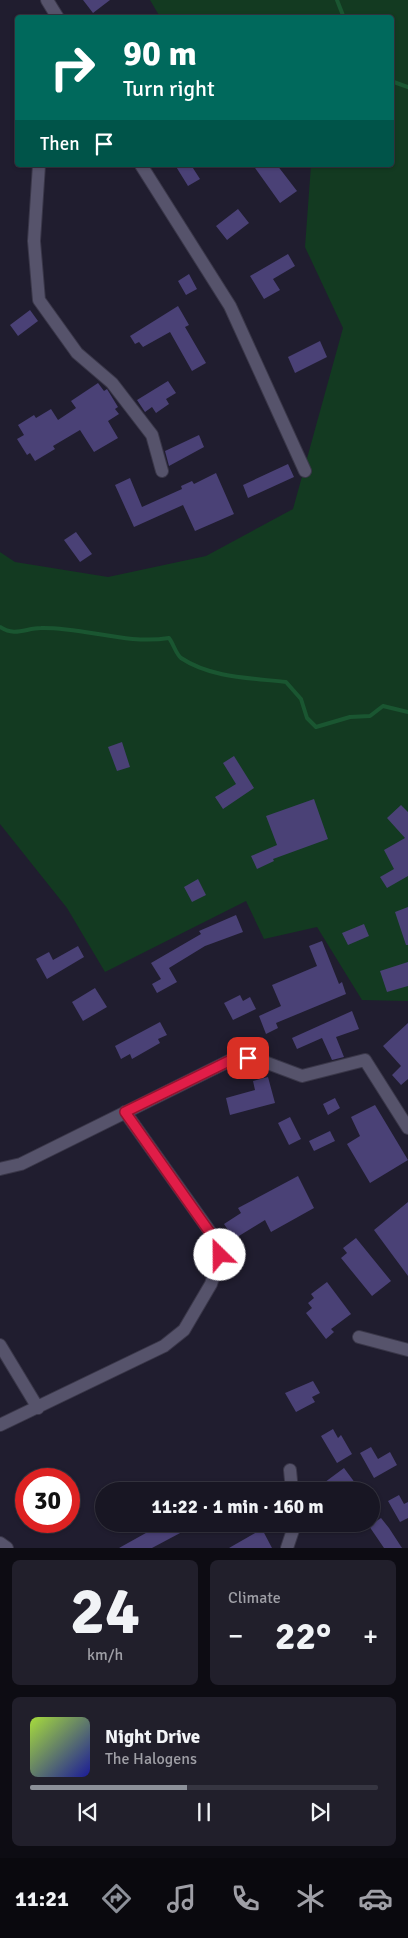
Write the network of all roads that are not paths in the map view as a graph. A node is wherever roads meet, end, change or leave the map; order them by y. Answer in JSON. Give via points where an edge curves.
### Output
{"nodes":[{"id":1,"x":48,"y":0,"type":"edge"},
{"id":2,"x":56,"y":15,"type":"edge"},
{"id":3,"x":39,"y":167,"type":"edge"},
{"id":4,"x":142,"y":167,"type":"edge"},
{"id":5,"x":162,"y":471,"type":"dead end"},
{"id":6,"x":306,"y":471,"type":"dead end"},
{"id":7,"x":125,"y":1112,"type":"junction"},
{"id":8,"x":408,"y":1128,"type":"edge"},
{"id":9,"x":0,"y":1169,"type":"edge"},
{"id":10,"x":359,"y":1337,"type":"dead end"},
{"id":11,"x":0,"y":1345,"type":"edge"},
{"id":12,"x":408,"y":1350,"type":"edge"},
{"id":13,"x":38,"y":1408,"type":"junction"},
{"id":14,"x":0,"y":1426,"type":"edge"},
{"id":15,"x":290,"y":1470,"type":"dead end"},
{"id":16,"x":291,"y":1482,"type":"edge"},
{"id":17,"x":293,"y":1532,"type":"edge"},
{"id":18,"x":0,"y":1543,"type":"edge"},
{"id":19,"x":7,"y":1548,"type":"edge"},
{"id":20,"x":288,"y":1548,"type":"edge"}],
"edges":[{"from":1,"to":2,"type":"street"},
{"from":3,"to":5,"type":"street","via":[[34,241],[39,300],[77,353],[112,383],[152,435]]},
{"from":4,"to":6,"type":"street","via":[[230,306]]},
{"from":7,"to":8,"type":"street","via":[[229,1061],[248,1058],[302,1076],[365,1060]]},
{"from":7,"to":9,"type":"street","via":[[21,1164]]},
{"from":7,"to":13,"type":"street","via":[[211,1234],[220,1255],[211,1284],[184,1330],[164,1346]]},
{"from":10,"to":12,"type":"street"},
{"from":11,"to":13,"type":"street"},
{"from":13,"to":14,"type":"street"},
{"from":15,"to":16,"type":"street"},
{"from":17,"to":20,"type":"street"},
{"from":18,"to":19,"type":"street"}]}
